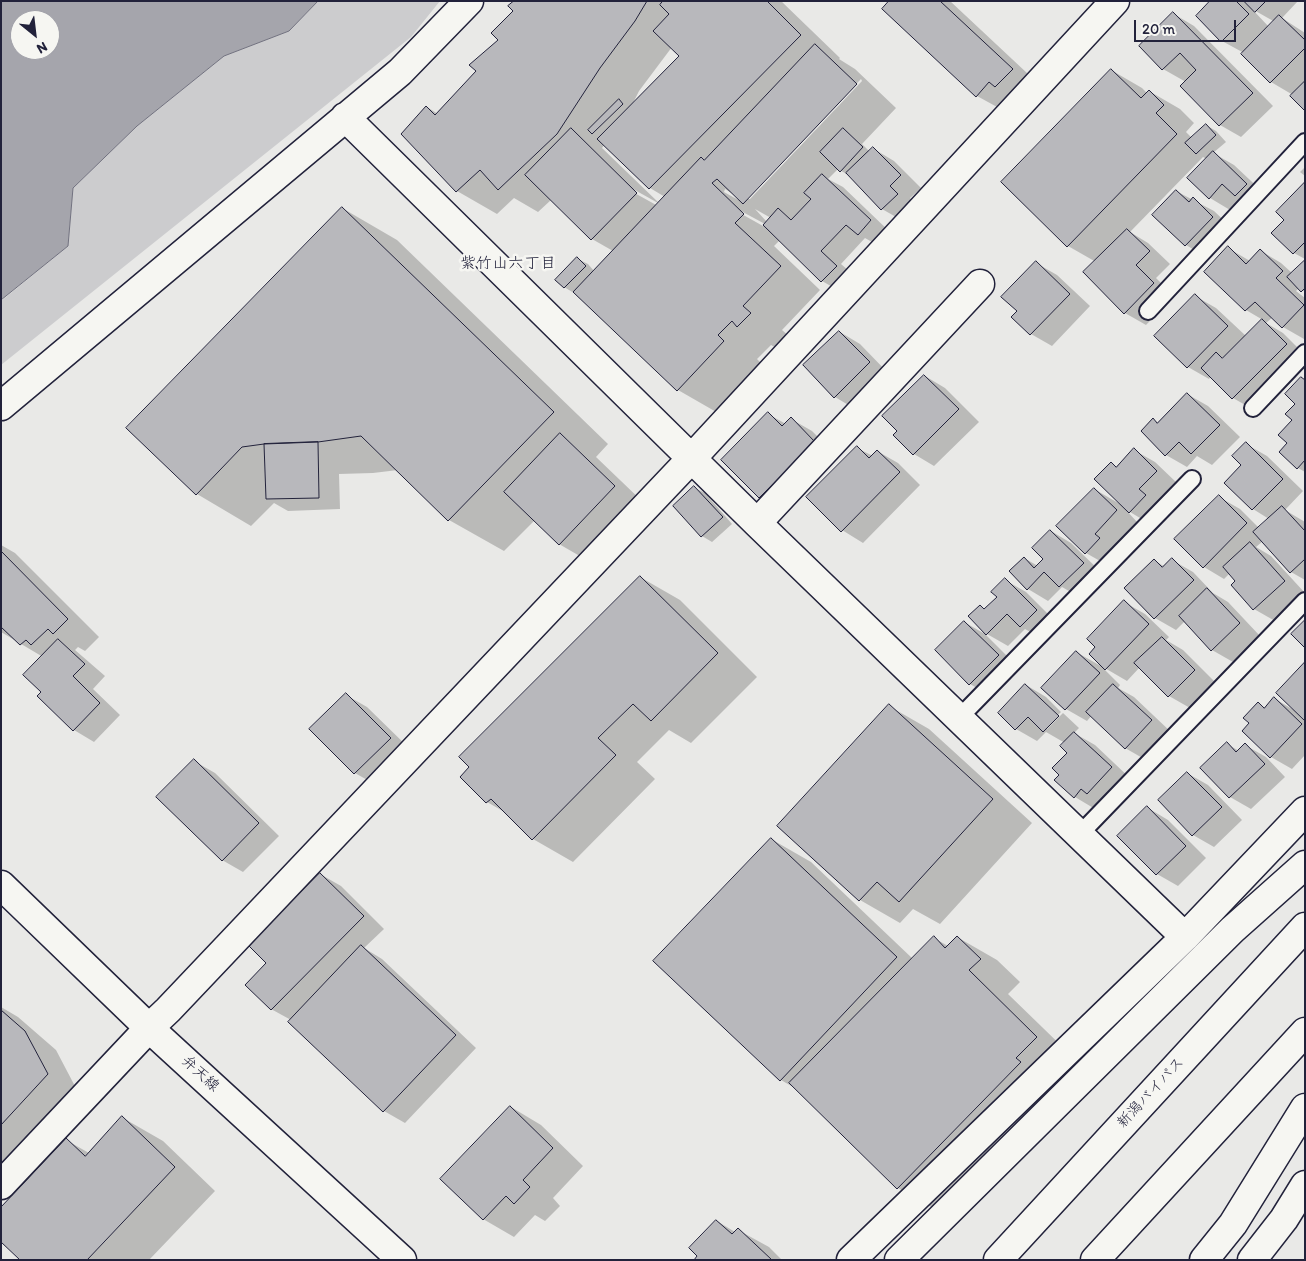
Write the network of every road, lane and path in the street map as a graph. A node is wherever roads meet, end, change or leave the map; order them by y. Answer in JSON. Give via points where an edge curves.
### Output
{"nodes":[{"id":1,"x":469,"y":1,"type":"edge"},
{"id":2,"x":1115,"y":1,"type":"edge"},
{"id":3,"x":345,"y":118,"type":"junction"},
{"id":4,"x":1305,"y":142,"type":"edge"},
{"id":5,"x":980,"y":284,"type":"dead end"},
{"id":6,"x":1148,"y":310,"type":"dead end"},
{"id":7,"x":1305,"y":353,"type":"edge"},
{"id":8,"x":1,"y":406,"type":"edge"},
{"id":9,"x":1253,"y":408,"type":"dead end"},
{"id":10,"x":691,"y":459,"type":"junction"},
{"id":11,"x":1192,"y":479,"type":"dead end"},
{"id":12,"x":757,"y":523,"type":"junction"},
{"id":13,"x":1305,"y":601,"type":"edge"},
{"id":14,"x":959,"y":718,"type":"junction"},
{"id":15,"x":1305,"y":811,"type":"edge"},
{"id":16,"x":1080,"y":835,"type":"junction"},
{"id":17,"x":1305,"y":865,"type":"edge"},
{"id":18,"x":1,"y":885,"type":"edge"},
{"id":19,"x":1305,"y":927,"type":"edge"},
{"id":20,"x":1185,"y":937,"type":"junction"},
{"id":21,"x":149,"y":1028,"type":"junction"},
{"id":22,"x":1305,"y":1032,"type":"edge"},
{"id":23,"x":1305,"y":1108,"type":"edge"},
{"id":24,"x":1,"y":1184,"type":"edge"},
{"id":25,"x":1305,"y":1185,"type":"edge"},
{"id":26,"x":402,"y":1260,"type":"edge"},
{"id":27,"x":851,"y":1260,"type":"edge"},
{"id":28,"x":899,"y":1260,"type":"edge"},
{"id":29,"x":998,"y":1260,"type":"edge"},
{"id":30,"x":1095,"y":1260,"type":"edge"},
{"id":31,"x":1204,"y":1260,"type":"edge"},
{"id":32,"x":1252,"y":1260,"type":"edge"}],
"edges":[{"from":1,"to":3,"type":"main road","via":[[400,72]]},
{"from":2,"to":10,"type":"main road"},
{"from":3,"to":8,"type":"main road"},
{"from":3,"to":10,"type":"main road"},
{"from":4,"to":6,"type":"lane"},
{"from":5,"to":12,"type":"main road"},
{"from":7,"to":9,"type":"lane"},
{"from":10,"to":12,"type":"main road"},
{"from":10,"to":21,"type":"main road"},
{"from":11,"to":14,"type":"lane"},
{"from":12,"to":14,"type":"main road"},
{"from":13,"to":16,"type":"lane"},
{"from":14,"to":16,"type":"main road"},
{"from":15,"to":20,"type":"main road"},
{"from":16,"to":20,"type":"main road"},
{"from":17,"to":28,"type":"main road","via":[[1232,930]]},
{"from":18,"to":21,"type":"main road","name":"弁天線"},
{"from":19,"to":29,"type":"main road","name":"新潟バイパス"},
{"from":20,"to":27,"type":"main road"},
{"from":21,"to":24,"type":"main road"},
{"from":21,"to":26,"type":"main road","name":"弁天線"},
{"from":22,"to":30,"type":"main road"},
{"from":23,"to":31,"type":"main road","via":[[1233,1224]]},
{"from":25,"to":32,"type":"main road"}]}
